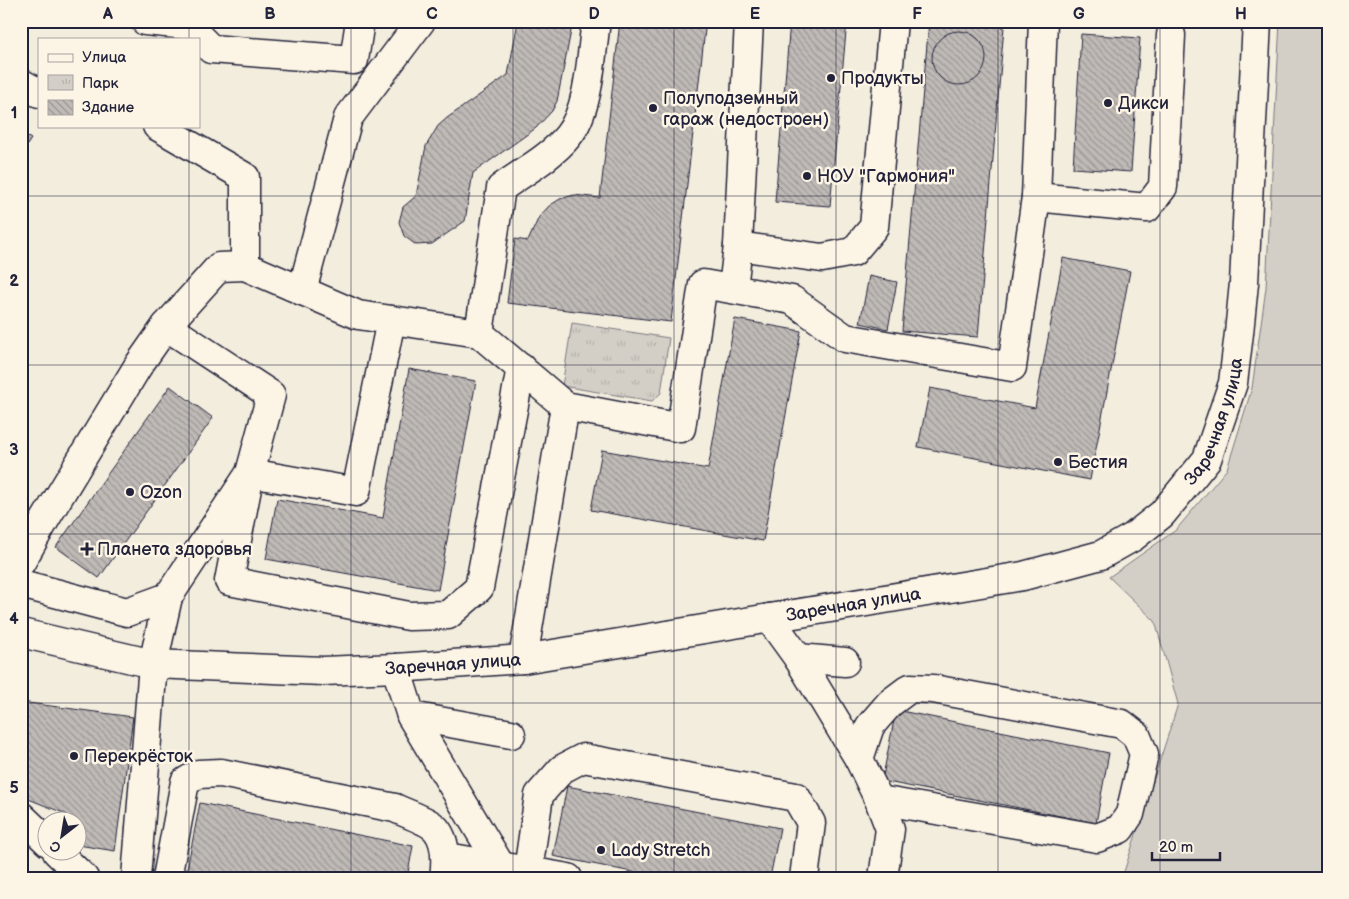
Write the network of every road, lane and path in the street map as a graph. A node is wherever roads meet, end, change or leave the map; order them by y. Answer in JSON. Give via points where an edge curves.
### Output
{"nodes":[{"id":1,"x":145,"y":21,"type":"edge"},
{"id":2,"x":360,"y":21,"type":"edge"},
{"id":3,"x":421,"y":21,"type":"edge"},
{"id":4,"x":596,"y":21,"type":"edge"},
{"id":5,"x":749,"y":21,"type":"edge"},
{"id":6,"x":893,"y":21,"type":"edge"},
{"id":7,"x":1043,"y":21,"type":"edge"},
{"id":8,"x":1257,"y":21,"type":"edge"},
{"id":9,"x":1170,"y":35,"type":"dead end"},
{"id":10,"x":200,"y":38,"type":"edge"},
{"id":11,"x":200,"y":38,"type":"edge"},
{"id":12,"x":21,"y":83,"type":"edge"},
{"id":13,"x":38,"y":92,"type":"edge"},
{"id":14,"x":160,"y":128,"type":"edge"},
{"id":15,"x":1036,"y":197,"type":"junction"},
{"id":16,"x":738,"y":246,"type":"junction"},
{"id":17,"x":245,"y":266,"type":"junction"},
{"id":18,"x":732,"y":288,"type":"junction"},
{"id":19,"x":302,"y":291,"type":"junction"},
{"id":20,"x":390,"y":320,"type":"junction"},
{"id":21,"x":166,"y":326,"type":"junction"},
{"id":22,"x":479,"y":333,"type":"junction"},
{"id":23,"x":521,"y":368,"type":"junction"},
{"id":24,"x":565,"y":406,"type":"junction"},
{"id":25,"x":250,"y":473,"type":"junction"},
{"id":26,"x":21,"y":562,"type":"edge"},
{"id":27,"x":21,"y":584,"type":"edge"},
{"id":28,"x":168,"y":597,"type":"junction"},
{"id":29,"x":769,"y":618,"type":"junction"},
{"id":30,"x":21,"y":633,"type":"edge"},
{"id":31,"x":798,"y":658,"type":"junction"},
{"id":32,"x":523,"y":659,"type":"junction"},
{"id":33,"x":845,"y":662,"type":"dead end"},
{"id":34,"x":153,"y":664,"type":"junction"},
{"id":35,"x":396,"y":668,"type":"junction"},
{"id":36,"x":411,"y":716,"type":"junction"},
{"id":37,"x":511,"y":734,"type":"dead end"},
{"id":38,"x":859,"y":759,"type":"junction"},
{"id":39,"x":879,"y":800,"type":"junction"},
{"id":40,"x":21,"y":816,"type":"edge"},
{"id":41,"x":38,"y":832,"type":"edge"},
{"id":42,"x":67,"y":862,"type":"edge"},
{"id":43,"x":500,"y":865,"type":"junction"},
{"id":44,"x":445,"y":867,"type":"edge"},
{"id":45,"x":528,"y":871,"type":"junction"},
{"id":46,"x":84,"y":878,"type":"edge"},
{"id":47,"x":136,"y":878,"type":"edge"},
{"id":48,"x":167,"y":878,"type":"edge"},
{"id":49,"x":568,"y":878,"type":"edge"},
{"id":50,"x":804,"y":878,"type":"edge"},
{"id":51,"x":884,"y":878,"type":"edge"}],
"edges":[{"from":1,"to":11,"type":"street","via":[[186,25]]},
{"from":2,"to":10,"type":"street","via":[[354,60],[211,49]]},
{"from":3,"to":19,"type":"street","via":[[348,118]]},
{"from":4,"to":22,"type":"street","via":[[585,96],[578,120],[552,152],[501,188]]},
{"from":5,"to":16,"type":"street"},
{"from":6,"to":16,"type":"street","via":[[874,227],[853,252],[822,258]]},
{"from":7,"to":15,"type":"street"},
{"from":8,"to":29,"type":"street","name":"Заречная улица","via":[[1244,283],[1233,383],[1207,459],[1174,500],[1133,537],[1101,555],[1023,576]]},
{"from":9,"to":15,"type":"street","via":[[1163,188],[1148,208]]},
{"from":12,"to":13,"type":"street"},
{"from":14,"to":17,"type":"street","via":[[245,177]]},
{"from":15,"to":18,"type":"street","via":[[1012,367],[845,338],[792,300]]},
{"from":16,"to":18,"type":"street"},
{"from":17,"to":19,"type":"street"},
{"from":17,"to":21,"type":"street","via":[[219,267]]},
{"from":18,"to":24,"type":"street","via":[[703,284],[681,428]]},
{"from":19,"to":20,"type":"street","via":[[358,316]]},
{"from":20,"to":22,"type":"street"},
{"from":20,"to":25,"type":"street","via":[[356,492]]},
{"from":21,"to":25,"type":"street","via":[[272,395]]},
{"from":21,"to":26,"type":"street","via":[[138,366]]},
{"from":22,"to":23,"type":"street"},
{"from":23,"to":24,"type":"street"},
{"from":23,"to":25,"type":"street","via":[[479,588],[448,615],[408,616],[229,580]]},
{"from":24,"to":32,"type":"street"},
{"from":25,"to":28,"type":"street"},
{"from":27,"to":28,"type":"street","via":[[127,612]]},
{"from":28,"to":34,"type":"street"},
{"from":29,"to":31,"type":"street"},
{"from":29,"to":32,"type":"street","name":"Заречная улица"},
{"from":30,"to":34,"type":"street","name":"Заречная улица"},
{"from":31,"to":33,"type":"street"},
{"from":31,"to":38,"type":"street"},
{"from":32,"to":35,"type":"street","name":"Заречная улица"},
{"from":34,"to":35,"type":"street","name":"Заречная улица","via":[[323,671]]},
{"from":34,"to":47,"type":"street"},
{"from":35,"to":36,"type":"street"},
{"from":36,"to":37,"type":"street"},
{"from":36,"to":43,"type":"street"},
{"from":38,"to":39,"type":"street"},
{"from":38,"to":39,"type":"street","via":[[870,726],[910,688],[933,688],[1122,724],[1136,735],[1144,754],[1130,814],[1120,829],[1097,838]]},
{"from":39,"to":51,"type":"street","via":[[890,829]]},
{"from":40,"to":41,"type":"street"},
{"from":42,"to":46,"type":"street"},
{"from":43,"to":44,"type":"street"},
{"from":43,"to":45,"type":"street"},
{"from":44,"to":48,"type":"street","via":[[436,830],[395,808],[222,773],[198,774],[185,782]]},
{"from":45,"to":49,"type":"street"},
{"from":45,"to":50,"type":"street","via":[[539,795],[562,768],[583,758],[796,797],[811,823]]}]}
